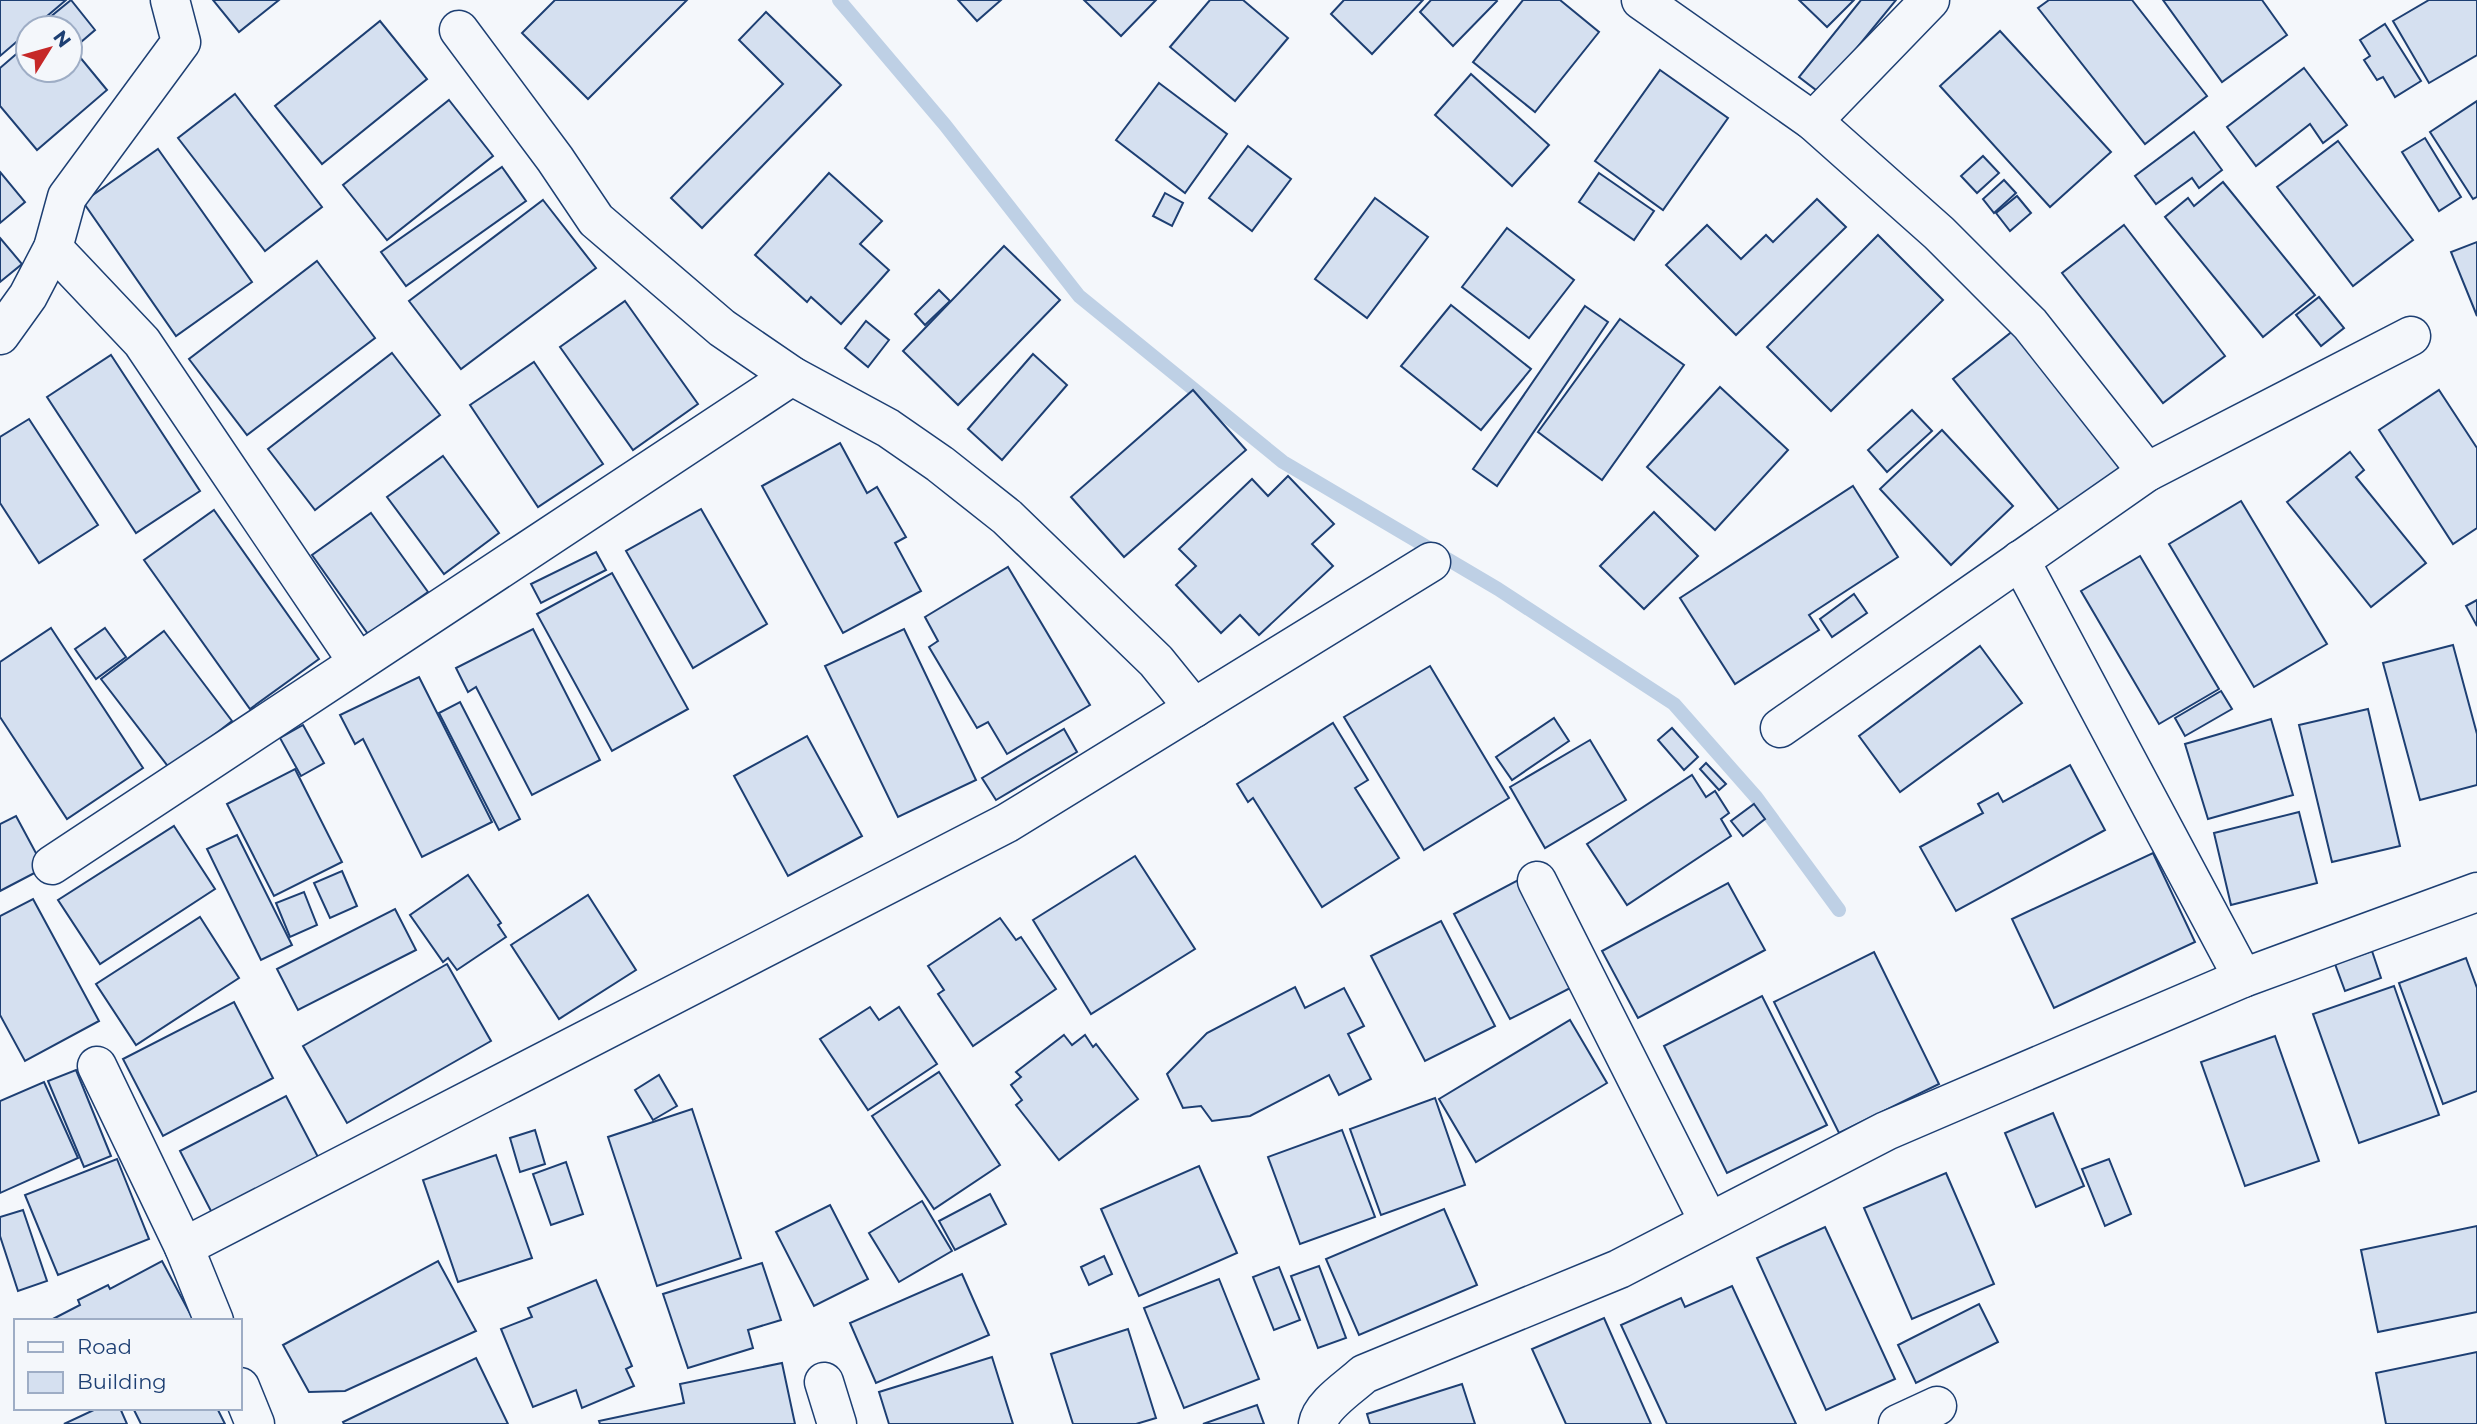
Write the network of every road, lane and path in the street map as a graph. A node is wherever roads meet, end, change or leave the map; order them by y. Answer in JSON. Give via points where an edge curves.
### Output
{"nodes":[{"id":1,"x":170,"y":0,"type":"edge"},
{"id":2,"x":1641,"y":0,"type":"edge"},
{"id":3,"x":1930,"y":0,"type":"edge"},
{"id":4,"x":459,"y":30,"type":"dead end"},
{"id":5,"x":1813,"y":121,"type":"junction"},
{"id":6,"x":52,"y":248,"type":"junction"},
{"id":7,"x":0,"y":335,"type":"edge"},
{"id":8,"x":2411,"y":335,"type":"dead end"},
{"id":9,"x":792,"y":376,"type":"junction"},
{"id":10,"x":2147,"y":472,"type":"junction"},
{"id":11,"x":2020,"y":560,"type":"junction"},
{"id":12,"x":1432,"y":562,"type":"dead end"},
{"id":13,"x":357,"y":661,"type":"junction"},
{"id":14,"x":1194,"y":708,"type":"junction"},
{"id":15,"x":1780,"y":728,"type":"dead end"},
{"id":16,"x":52,"y":865,"type":"dead end"},
{"id":17,"x":1537,"y":881,"type":"dead end"},
{"id":18,"x":2477,"y":892,"type":"edge"},
{"id":19,"x":2244,"y":978,"type":"junction"},
{"id":20,"x":97,"y":1066,"type":"dead end"},
{"id":21,"x":1709,"y":1222,"type":"junction"},
{"id":22,"x":184,"y":1247,"type":"junction"},
{"id":23,"x":213,"y":1319,"type":"edge"},
{"id":24,"x":824,"y":1382,"type":"dead end"},
{"id":25,"x":242,"y":1392,"type":"edge"},
{"id":26,"x":1937,"y":1406,"type":"dead end"},
{"id":27,"x":255,"y":1424,"type":"edge"},
{"id":28,"x":837,"y":1424,"type":"edge"},
{"id":29,"x":1318,"y":1424,"type":"edge"},
{"id":30,"x":1898,"y":1424,"type":"edge"}],
"edges":[{"from":1,"to":6,"type":"street","via":[[181,42],[67,197]]},
{"from":2,"to":5,"type":"street"},
{"from":3,"to":5,"type":"street"},
{"from":4,"to":9,"type":"street","via":[[596,220],[722,328]]},
{"from":5,"to":10,"type":"street","via":[[1939,233],[2030,324]]},
{"from":6,"to":7,"type":"street","via":[[28,296]]},
{"from":6,"to":13,"type":"street","via":[[142,342]]},
{"from":8,"to":10,"type":"street"},
{"from":9,"to":13,"type":"street"},
{"from":9,"to":14,"type":"street","via":[[888,428],[1007,517],[1156,661]]},
{"from":10,"to":11,"type":"street"},
{"from":11,"to":15,"type":"street"},
{"from":11,"to":19,"type":"street"},
{"from":12,"to":14,"type":"street"},
{"from":13,"to":16,"type":"street"},
{"from":14,"to":22,"type":"street","via":[[1007,823]]},
{"from":17,"to":21,"type":"street"},
{"from":18,"to":19,"type":"street"},
{"from":19,"to":21,"type":"street","via":[[1886,1131]]},
{"from":20,"to":22,"type":"street"},
{"from":21,"to":29,"type":"street","via":[[1619,1269],[1364,1374],[1336,1399]]},
{"from":22,"to":23,"type":"street"},
{"from":24,"to":28,"type":"street"},
{"from":25,"to":27,"type":"street"},
{"from":26,"to":30,"type":"street"}]}
